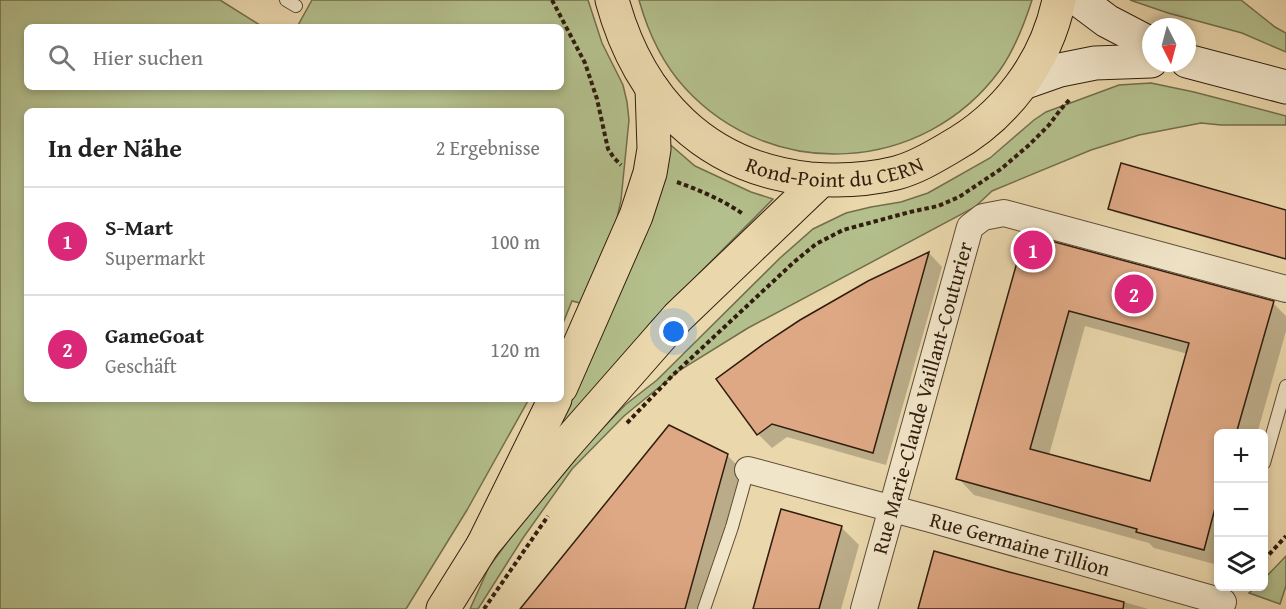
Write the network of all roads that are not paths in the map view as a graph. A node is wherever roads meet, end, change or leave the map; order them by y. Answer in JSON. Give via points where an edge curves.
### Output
{"nodes":[{"id":1,"x":612,"y":0,"type":"edge"},
{"id":2,"x":1059,"y":0,"type":"edge"},
{"id":3,"x":1078,"y":0,"type":"edge"},
{"id":4,"x":1142,"y":39,"type":"edge"},
{"id":5,"x":1142,"y":61,"type":"edge"},
{"id":6,"x":1196,"y":63,"type":"edge"},
{"id":7,"x":1023,"y":83,"type":"junction"},
{"id":8,"x":1286,"y":87,"type":"edge"},
{"id":9,"x":652,"y":88,"type":"junction"},
{"id":10,"x":821,"y":180,"type":"junction"},
{"id":11,"x":1286,"y":289,"type":"edge"},
{"id":12,"x":564,"y":380,"type":"edge"},
{"id":13,"x":1286,"y":386,"type":"edge"},
{"id":14,"x":554,"y":402,"type":"edge"},
{"id":15,"x":1268,"y":446,"type":"edge"},
{"id":16,"x":748,"y":470,"type":"joint"},
{"id":17,"x":892,"y":509,"type":"junction"},
{"id":18,"x":483,"y":545,"type":"junction"},
{"id":19,"x":1224,"y":598,"type":"dead end"},
{"id":20,"x":443,"y":609,"type":"edge"},
{"id":21,"x":704,"y":609,"type":"edge"},
{"id":22,"x":864,"y":609,"type":"edge"}],
"edges":[{"from":1,"to":9,"type":"main road","name":"Rond-Point du CERN","via":[[626,43]]},
{"from":2,"to":7,"type":"main road","name":"Rond-Point du CERN","via":[[1045,45]]},
{"from":3,"to":4,"type":"street"},
{"from":5,"to":7,"type":"street","via":[[1095,63]]},
{"from":6,"to":8,"type":"street"},
{"from":7,"to":10,"type":"main road","name":"Rond-Point du CERN","via":[[983,126],[920,164],[877,177]]},
{"from":9,"to":10,"type":"main road","name":"Rond-Point du CERN","via":[[684,125],[722,153],[769,171]]},
{"from":9,"to":12,"type":"main road","via":[[654,149],[650,173],[636,216]]},
{"from":10,"to":18,"type":"main road","via":[[678,317]]},
{"from":11,"to":17,"type":"street","name":"Rue Marie-Claude Vaillant-Couturier","via":[[1004,213],[983,217],[970,227]]},
{"from":13,"to":15,"type":"lane"},
{"from":14,"to":18,"type":"main road"},
{"from":16,"to":17,"type":"street","name":"Rue Germaine Tillion"},
{"from":16,"to":21,"type":"lane"},
{"from":17,"to":19,"type":"street","name":"Rue Germaine Tillion"},
{"from":17,"to":22,"type":"street","name":"Rue Marie-Claude Vaillant-Couturier"},
{"from":18,"to":20,"type":"main road"}]}
